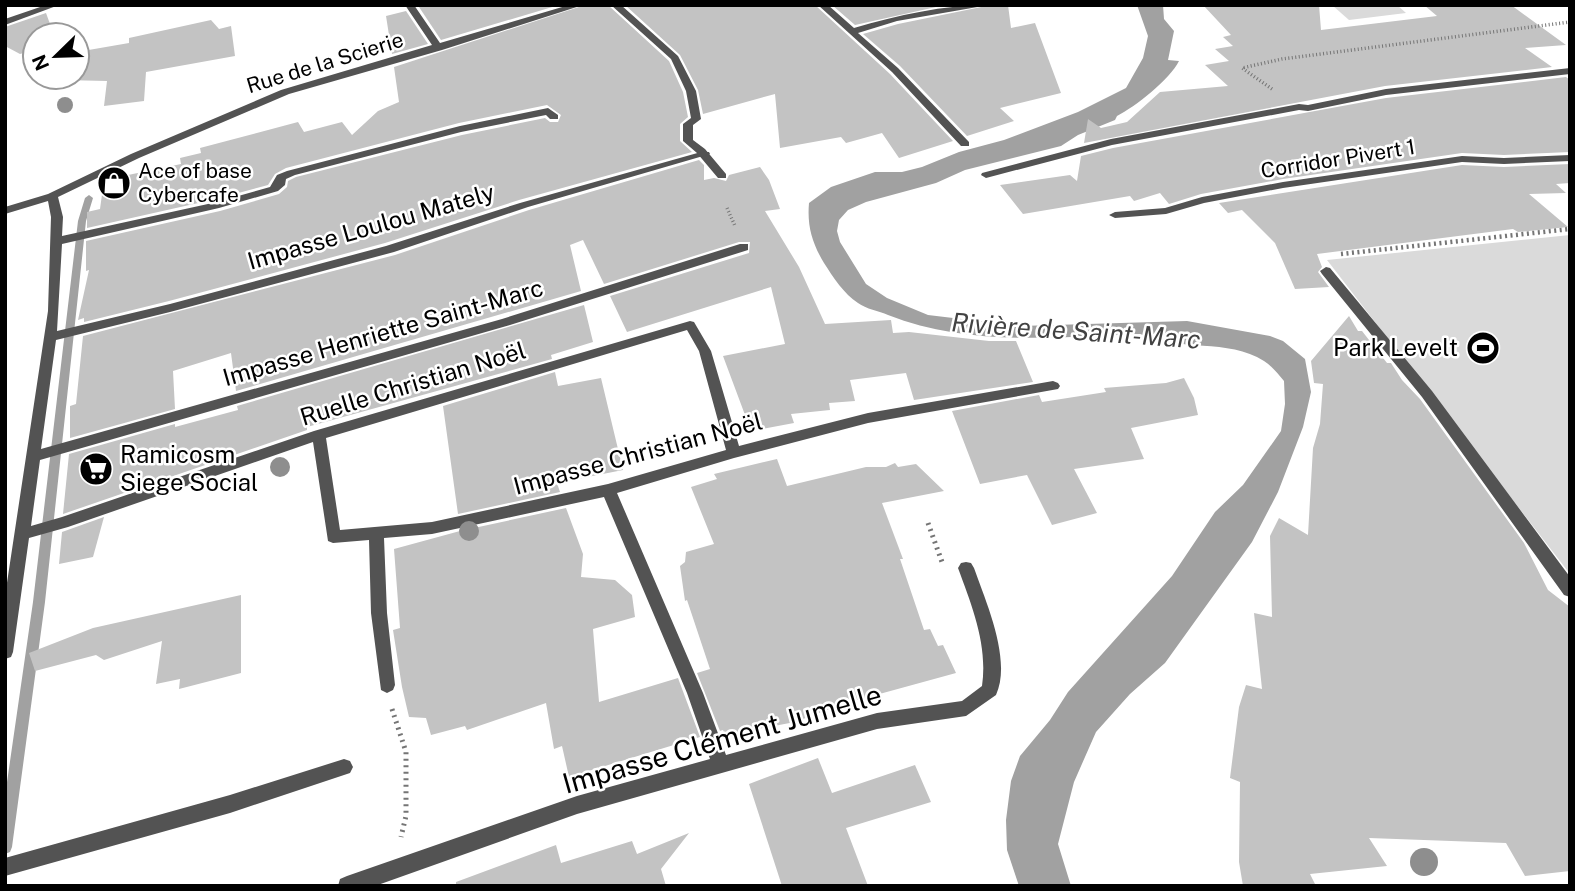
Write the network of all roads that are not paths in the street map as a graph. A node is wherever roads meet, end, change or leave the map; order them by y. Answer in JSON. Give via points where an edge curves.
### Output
{"nodes":[{"id":1,"x":55,"y":5,"type":"edge"},
{"id":2,"x":409,"y":5,"type":"edge"},
{"id":3,"x":579,"y":5,"type":"edge"},
{"id":4,"x":615,"y":5,"type":"edge"},
{"id":5,"x":822,"y":5,"type":"edge"},
{"id":6,"x":985,"y":5,"type":"edge"},
{"id":7,"x":560,"y":8,"type":"edge"},
{"id":8,"x":5,"y":22,"type":"edge"},
{"id":9,"x":854,"y":31,"type":"junction"},
{"id":10,"x":439,"y":48,"type":"junction"},
{"id":11,"x":1570,"y":71,"type":"edge"},
{"id":12,"x":554,"y":117,"type":"dead end"},
{"id":13,"x":965,"y":144,"type":"dead end"},
{"id":14,"x":705,"y":154,"type":"junction"},
{"id":15,"x":1570,"y":158,"type":"edge"},
{"id":16,"x":722,"y":176,"type":"dead end"},
{"id":17,"x":986,"y":176,"type":"dead end"},
{"id":18,"x":52,"y":196,"type":"junction"},
{"id":19,"x":5,"y":211,"type":"edge"},
{"id":20,"x":1115,"y":215,"type":"dead end"},
{"id":21,"x":57,"y":241,"type":"junction"},
{"id":22,"x":744,"y":247,"type":"dead end"},
{"id":23,"x":1326,"y":271,"type":"road end"},
{"id":24,"x":50,"y":337,"type":"junction"},
{"id":25,"x":1054,"y":386,"type":"dead end"},
{"id":26,"x":319,"y":435,"type":"junction"},
{"id":27,"x":734,"y":453,"type":"junction"},
{"id":28,"x":34,"y":456,"type":"junction"},
{"id":29,"x":608,"y":490,"type":"junction"},
{"id":30,"x":376,"y":534,"type":"junction"},
{"id":31,"x":15,"y":543,"type":"edge"},
{"id":32,"x":966,"y":568,"type":"dead end"},
{"id":33,"x":1570,"y":590,"type":"edge"},
{"id":34,"x":5,"y":652,"type":"edge"},
{"id":35,"x":387,"y":685,"type":"road end"},
{"id":36,"x":720,"y":763,"type":"junction"},
{"id":37,"x":344,"y":767,"type":"dead end"},
{"id":38,"x":8,"y":867,"type":"edge"},
{"id":39,"x":347,"y":886,"type":"edge"}],
"edges":[{"from":1,"to":8,"type":"street"},
{"from":2,"to":10,"type":"street"},
{"from":3,"to":7,"type":"street","name":"Rue de la Scierie"},
{"from":4,"to":14,"type":"street","via":[[675,58],[691,91],[696,119],[688,124],[688,141]]},
{"from":5,"to":9,"type":"street"},
{"from":6,"to":9,"type":"street","via":[[896,18]]},
{"from":7,"to":10,"type":"street","name":"Rue de la Scierie"},
{"from":9,"to":13,"type":"street"},
{"from":10,"to":18,"type":"street","name":"Rue de la Scierie","via":[[285,92]]},
{"from":11,"to":17,"type":"street","via":[[1386,92],[1185,127],[1088,146]]},
{"from":12,"to":21,"type":"street","via":[[548,111],[460,129],[291,173],[281,177],[274,189],[219,205]]},
{"from":14,"to":16,"type":"street"},
{"from":14,"to":24,"type":"street","name":"Impasse Loulou Mately","via":[[390,249]]},
{"from":15,"to":20,"type":"street","name":"Corridor Pivert 1","via":[[1462,159],[1283,185],[1166,211]]},
{"from":18,"to":19,"type":"street","name":"Rue de la Scierie"},
{"from":18,"to":21,"type":"street"},
{"from":21,"to":24,"type":"street"},
{"from":22,"to":28,"type":"street","name":"Impasse Henriette Saint-Marc","via":[[506,322]]},
{"from":23,"to":33,"type":"street","via":[[1419,384]]},
{"from":24,"to":28,"type":"street"},
{"from":25,"to":27,"type":"street","name":"Impasse Christian Noël","via":[[868,418]]},
{"from":26,"to":27,"type":"street","name":"Ruelle Christian Noël","via":[[690,325],[705,351]]},
{"from":26,"to":30,"type":"street","name":"Impasse Christian Noël","via":[[333,537]]},
{"from":26,"to":31,"type":"street","name":"Ruelle Christian Noël","via":[[38,530]]},
{"from":27,"to":29,"type":"street","name":"Impasse Christian Noël"},
{"from":28,"to":31,"type":"street"},
{"from":29,"to":30,"type":"street","name":"Impasse Christian Noël","via":[[432,528]]},
{"from":29,"to":36,"type":"street"},
{"from":30,"to":35,"type":"street"},
{"from":31,"to":34,"type":"street"},
{"from":32,"to":36,"type":"street","name":"Impasse Clément Jumelle","via":[[995,670],[990,690],[966,708],[877,721]]},
{"from":36,"to":39,"type":"street","name":"Impasse Clément Jumelle","via":[[577,805]]},
{"from":37,"to":38,"type":"street"}]}
